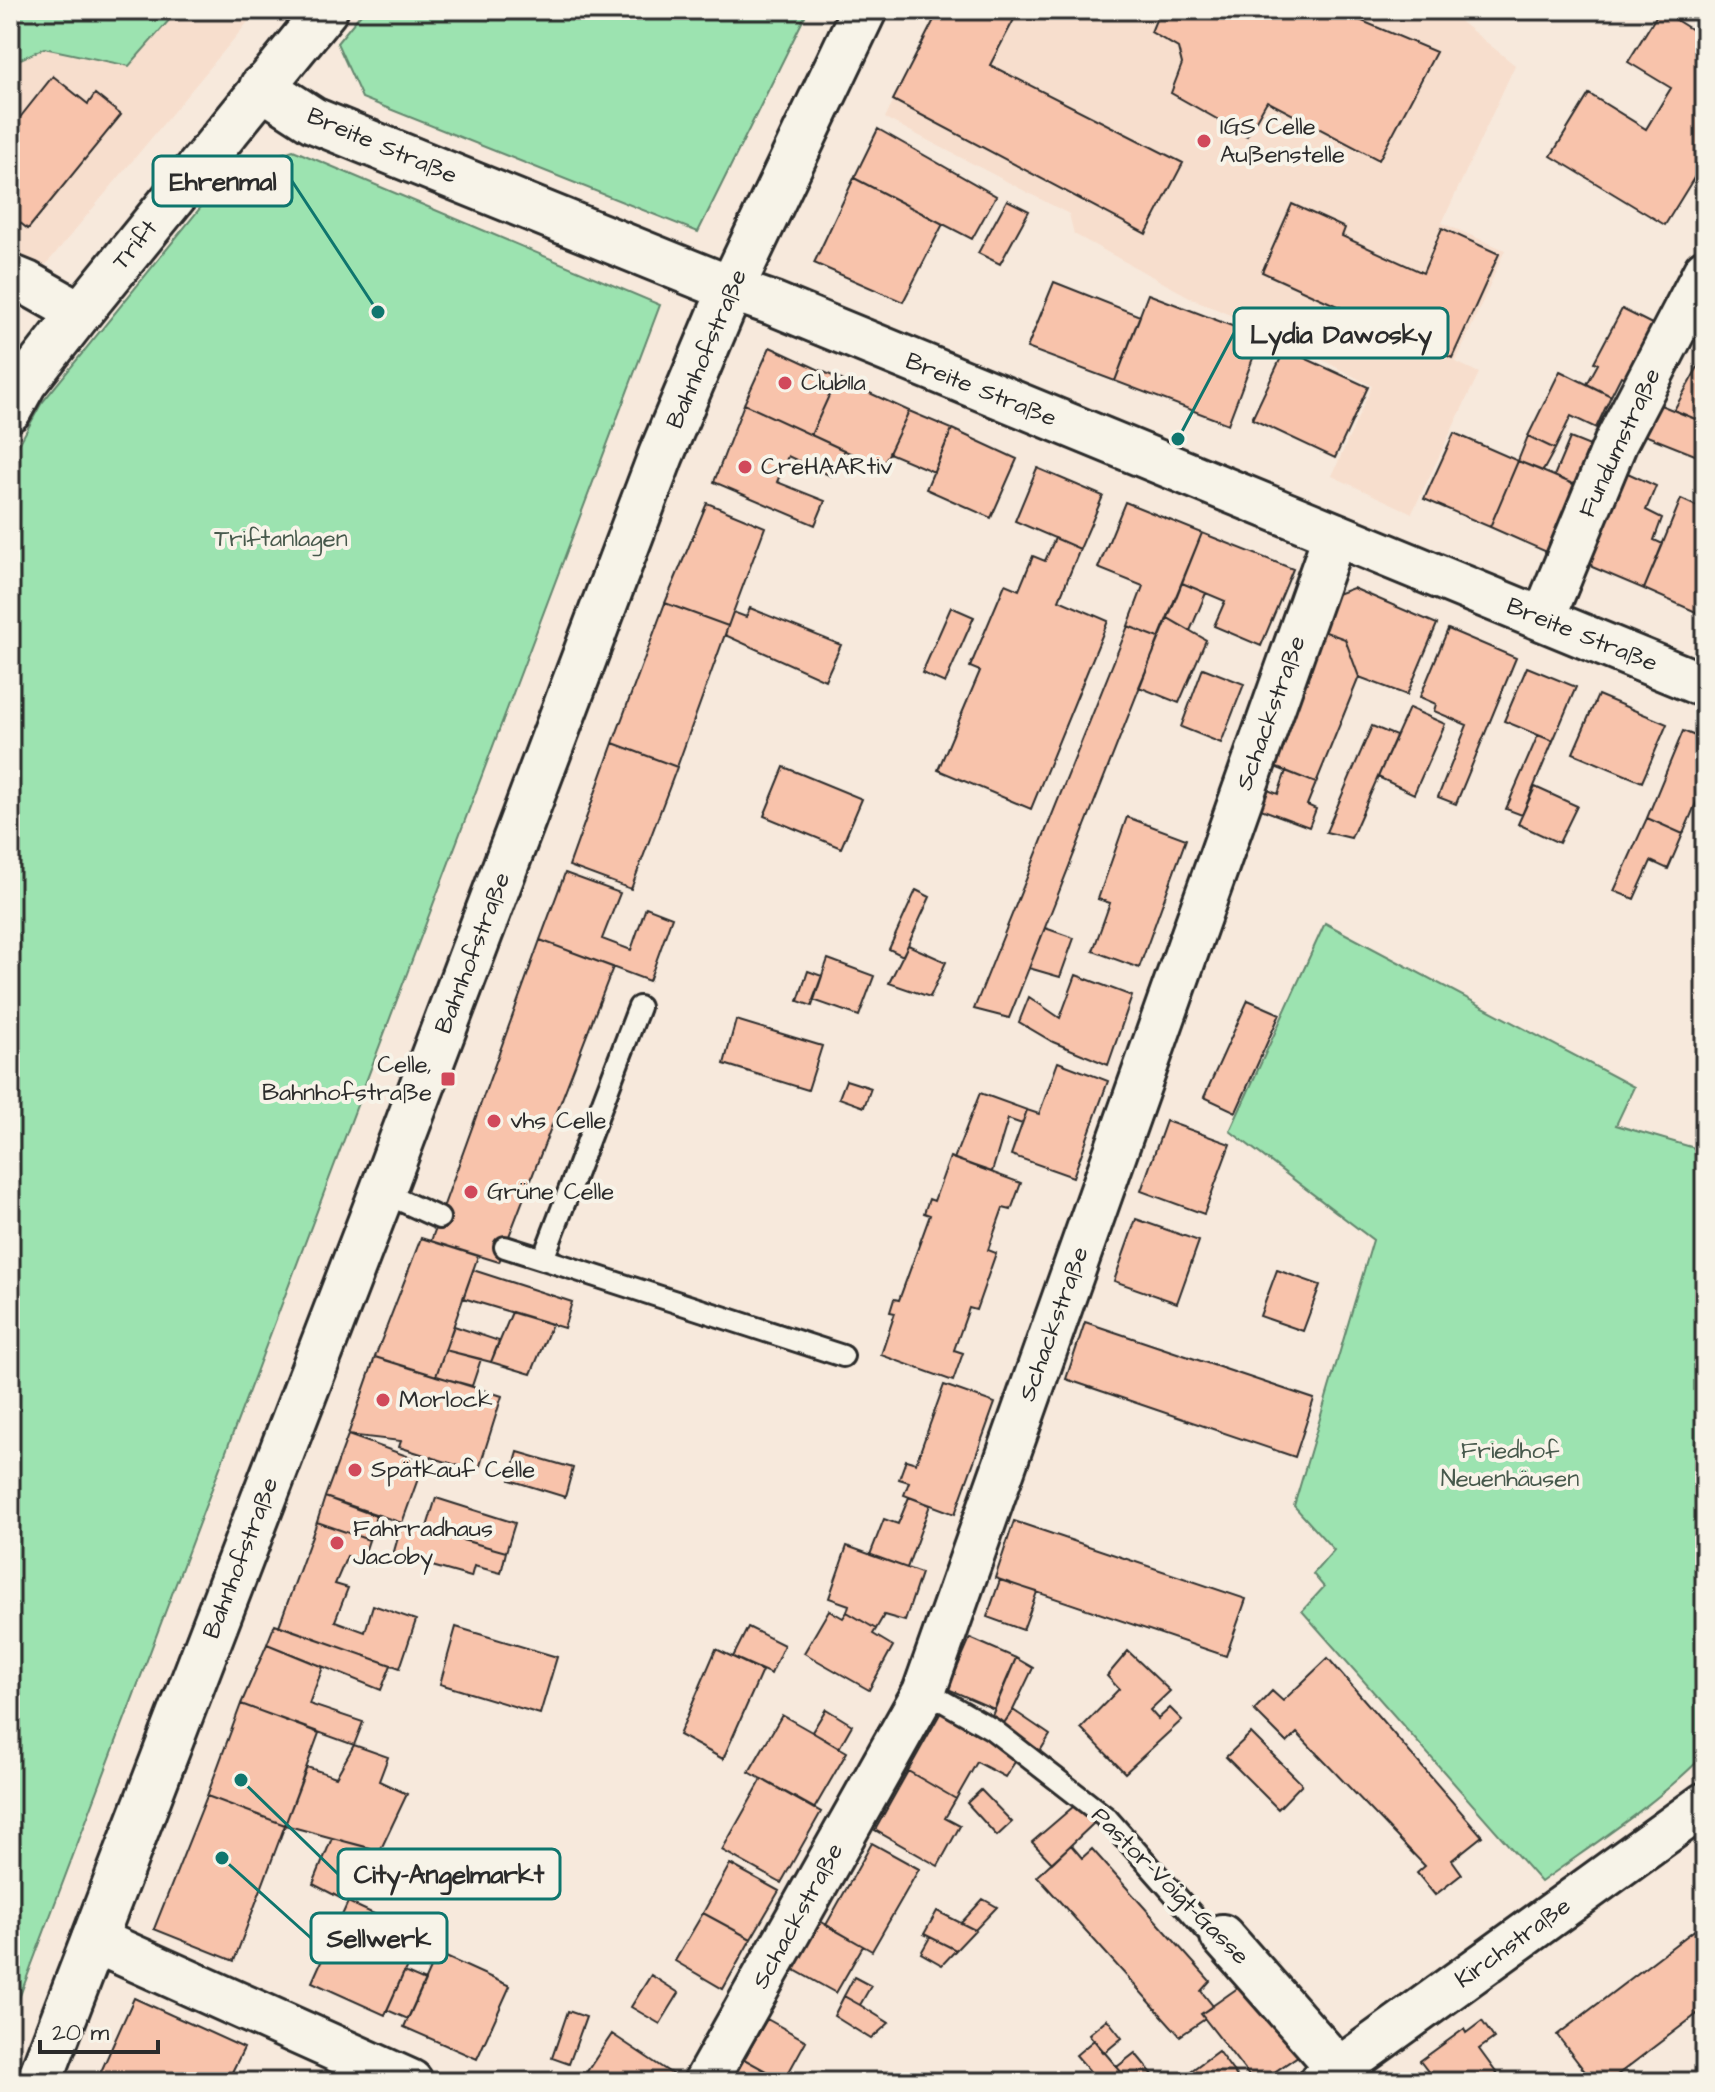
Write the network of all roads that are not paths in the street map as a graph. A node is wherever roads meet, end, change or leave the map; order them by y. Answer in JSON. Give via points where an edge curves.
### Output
{"nodes":[{"id":1,"x":326,"y":10,"type":"edge"},
{"id":2,"x":863,"y":11,"type":"edge"},
{"id":3,"x":262,"y":87,"type":"junction"},
{"id":4,"x":1705,"y":271,"type":"edge"},
{"id":5,"x":10,"y":276,"type":"edge"},
{"id":6,"x":731,"y":289,"type":"junction"},
{"id":7,"x":80,"y":313,"type":"junction"},
{"id":8,"x":10,"y":410,"type":"edge"},
{"id":9,"x":1335,"y":534,"type":"junction"},
{"id":10,"x":1543,"y":619,"type":"junction"},
{"id":11,"x":1705,"y":686,"type":"edge"},
{"id":12,"x":639,"y":1007,"type":"dead end"},
{"id":13,"x":382,"y":1192,"type":"junction"},
{"id":14,"x":439,"y":1218,"type":"dead end"},
{"id":15,"x":505,"y":1247,"type":"dead end"},
{"id":16,"x":543,"y":1259,"type":"junction"},
{"id":17,"x":843,"y":1356,"type":"dead end"},
{"id":18,"x":941,"y":1700,"type":"dead end"},
{"id":19,"x":1705,"y":1804,"type":"edge"},
{"id":20,"x":1222,"y":1936,"type":"joint"},
{"id":21,"x":94,"y":1940,"type":"junction"},
{"id":22,"x":1330,"y":2075,"type":"edge"},
{"id":23,"x":39,"y":2082,"type":"edge"},
{"id":24,"x":410,"y":2082,"type":"edge"},
{"id":25,"x":705,"y":2082,"type":"edge"}],
"edges":[{"from":1,"to":3,"type":"street","name":"Trift"},
{"from":2,"to":6,"type":"main road","name":"Bahnhofstraße"},
{"from":3,"to":6,"type":"main road","name":"Breite Straße","via":[[313,120]]},
{"from":3,"to":7,"type":"street","name":"Trift"},
{"from":4,"to":10,"type":"street","name":"Fundumstraße","via":[[1616,442]]},
{"from":5,"to":7,"type":"street"},
{"from":6,"to":9,"type":"street","name":"Breite Straße"},
{"from":6,"to":13,"type":"main road","name":"Bahnhofstraße","via":[[661,455]]},
{"from":7,"to":8,"type":"street","name":"Trift"},
{"from":9,"to":10,"type":"street","name":"Breite Straße"},
{"from":9,"to":25,"type":"street","name":"Schackstraße","via":[[924,1692]]},
{"from":10,"to":11,"type":"street","name":"Breite Straße"},
{"from":12,"to":16,"type":"lane"},
{"from":13,"to":14,"type":"lane"},
{"from":13,"to":21,"type":"main road","name":"Bahnhofstraße"},
{"from":15,"to":16,"type":"lane"},
{"from":16,"to":17,"type":"lane"},
{"from":18,"to":20,"type":"lane","name":"Pastor-Voigt-Gasse","via":[[992,1729],[1108,1819],[1206,1930]]},
{"from":19,"to":22,"type":"street","name":"Kirchstraße"},
{"from":20,"to":22,"type":"street","name":"Pastor-Voigt-Gasse"},
{"from":21,"to":23,"type":"main road","name":"Bahnhofstraße"},
{"from":21,"to":24,"type":"main road"}]}
